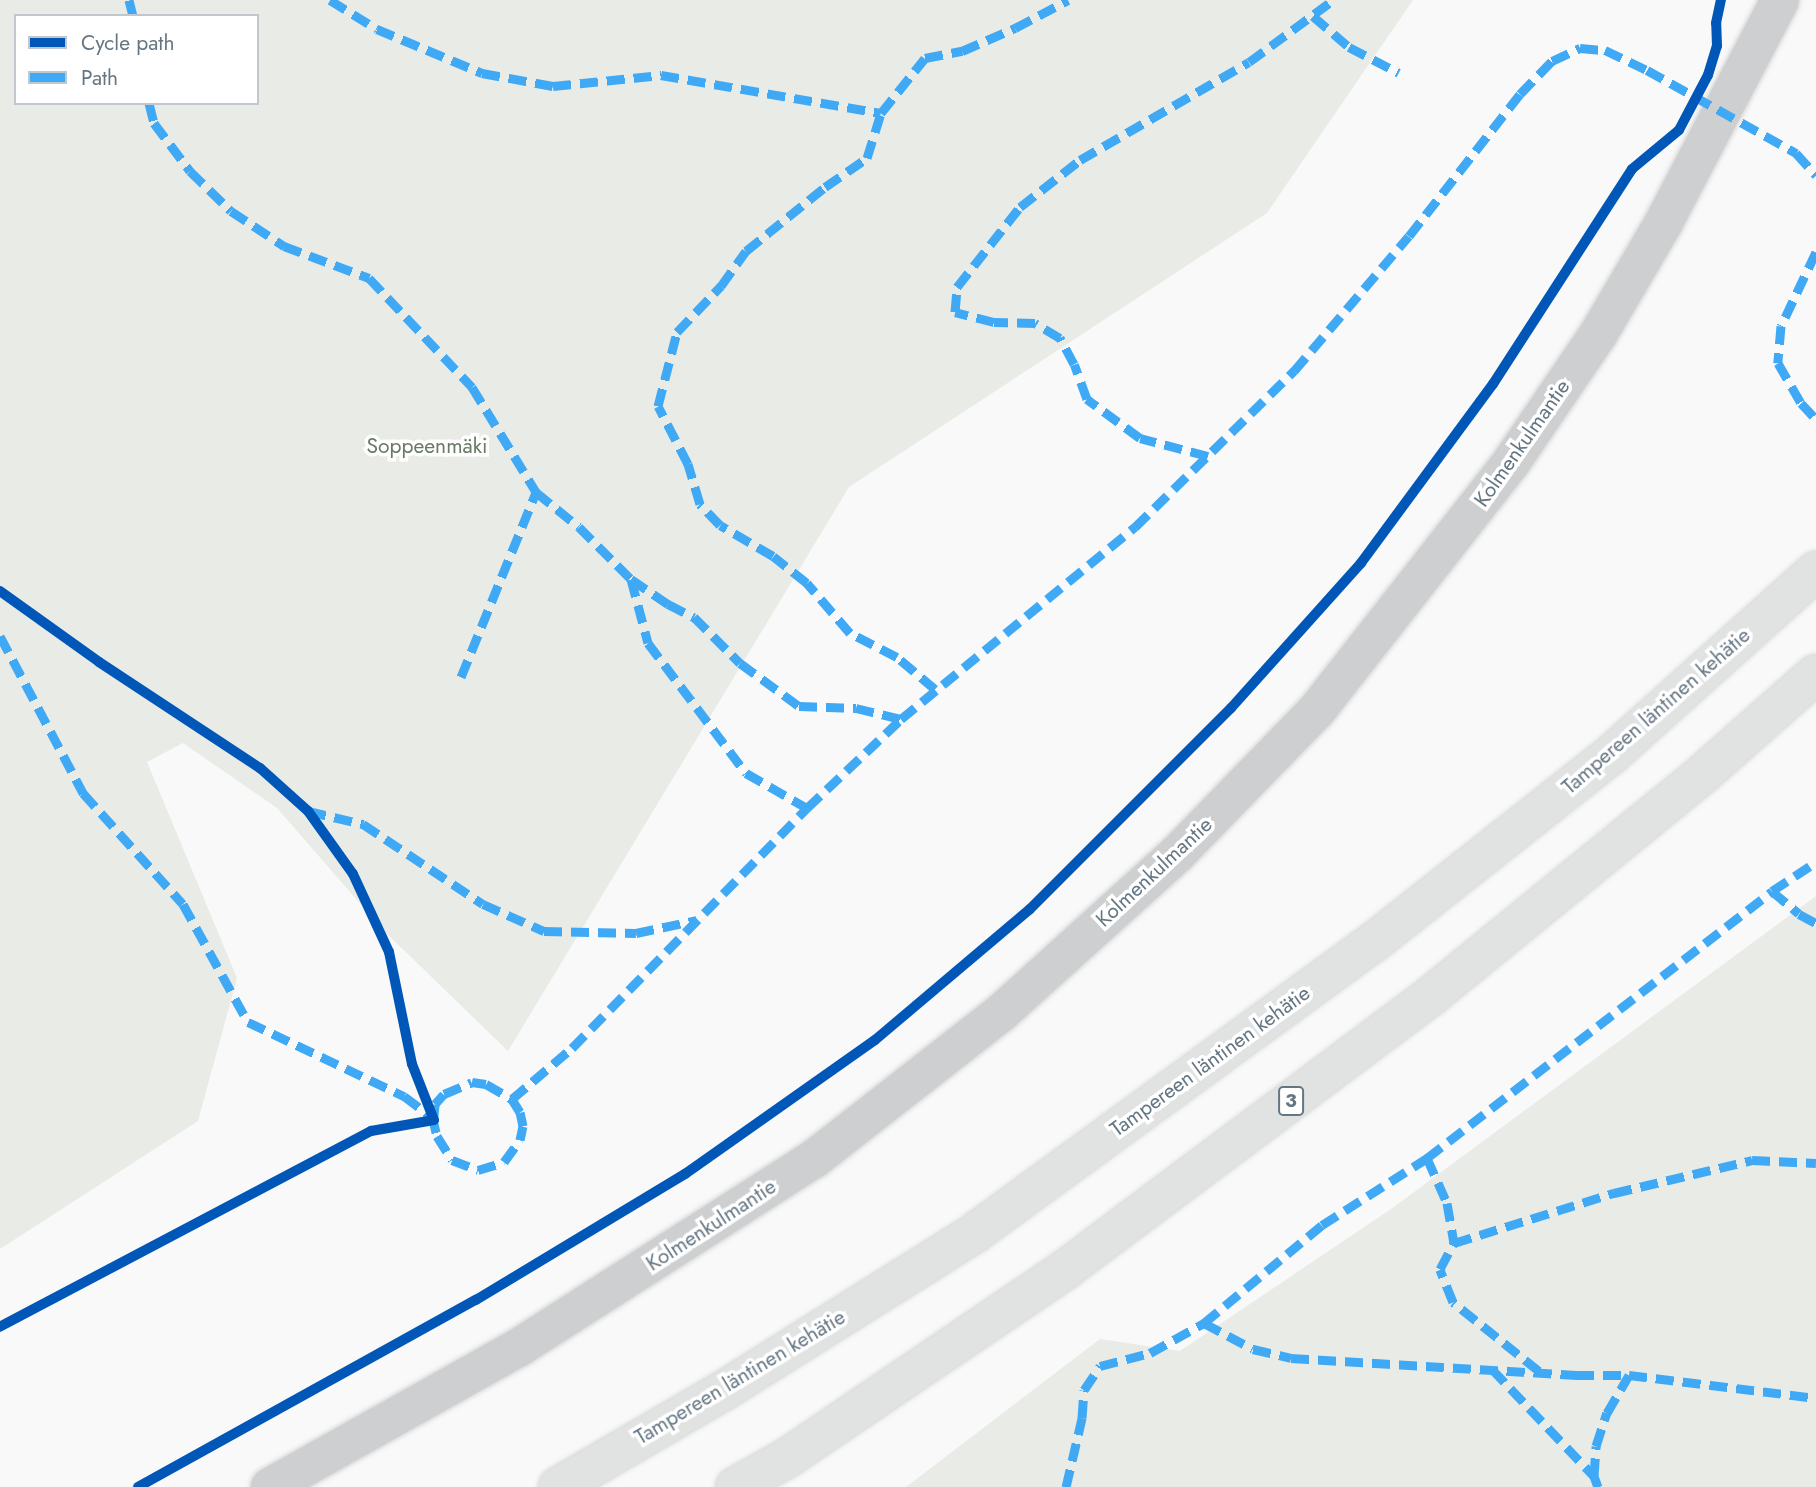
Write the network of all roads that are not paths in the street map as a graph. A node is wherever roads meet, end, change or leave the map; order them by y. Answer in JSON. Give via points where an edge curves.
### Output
{"nodes":[{"id":1,"x":1780,"y":0,"type":"edge"},
{"id":2,"x":1816,"y":571,"type":"edge"},
{"id":3,"x":1816,"y":674,"type":"edge"},
{"id":4,"x":270,"y":1487,"type":"edge"},
{"id":5,"x":558,"y":1487,"type":"edge"},
{"id":6,"x":736,"y":1487,"type":"edge"}],
"edges":[{"from":1,"to":4,"type":"street","name":"Kolmenkulmantie","via":[[1664,222],[1599,333],[1512,461],[1317,710],[1177,854],[1001,1013],[814,1159],[518,1348]]},
{"from":2,"to":5,"type":"highway","name":"Tampereen läntinen kehätie","via":[[1612,754],[1385,933],[976,1232],[723,1391]]},
{"from":3,"to":6,"type":"highway","number":"3","via":[[1704,774],[1399,1020],[1066,1269],[787,1458]]}]}
